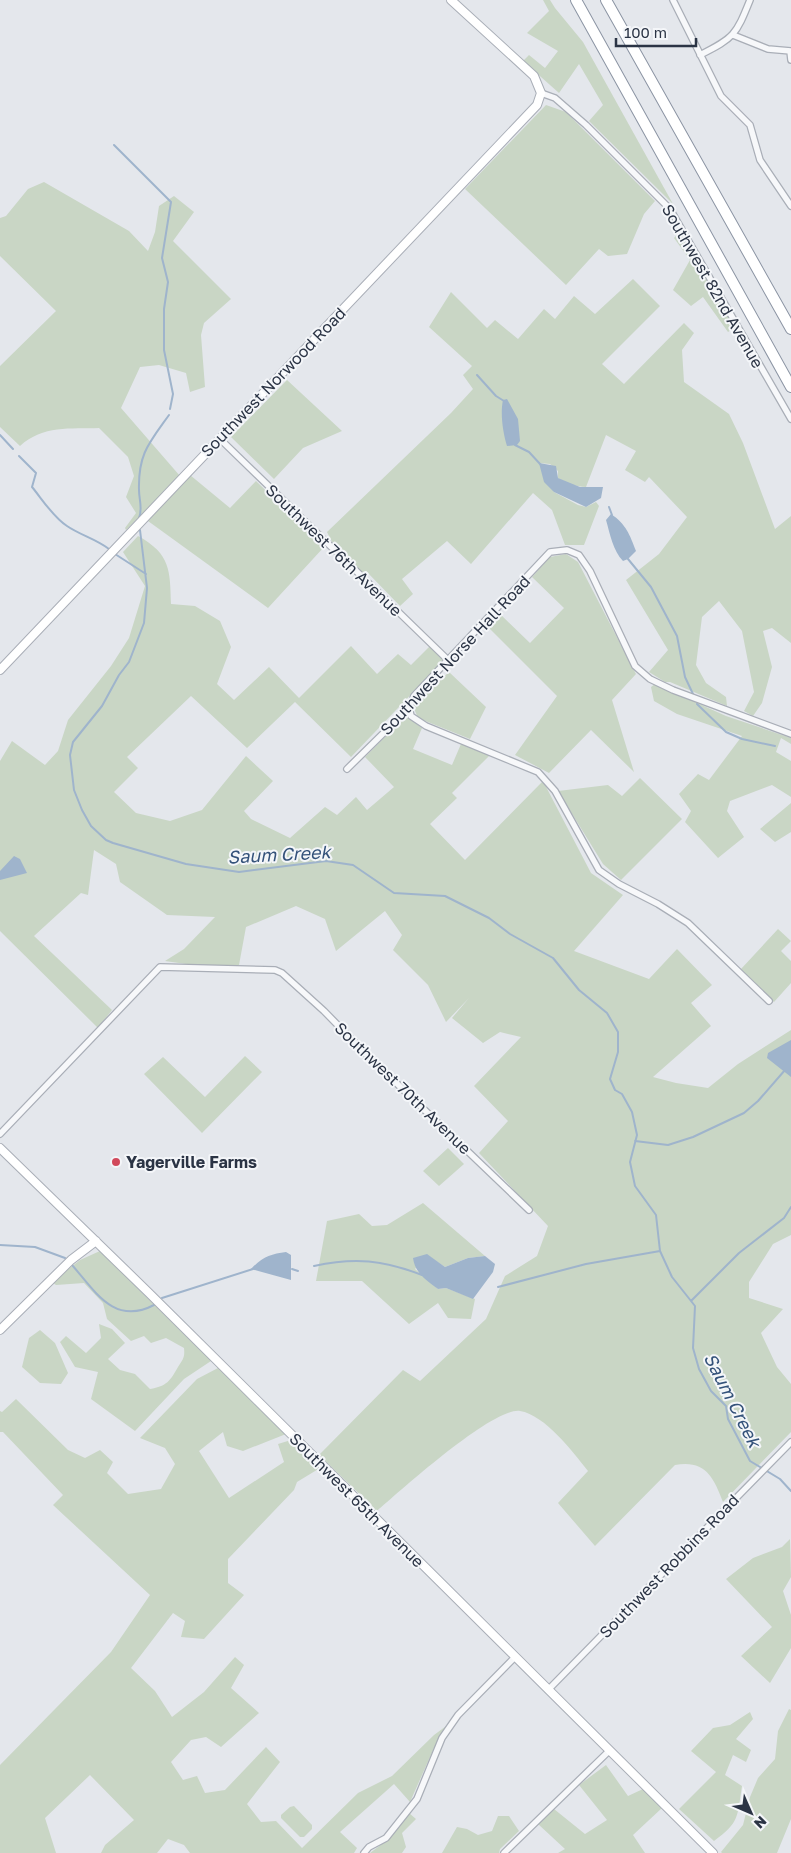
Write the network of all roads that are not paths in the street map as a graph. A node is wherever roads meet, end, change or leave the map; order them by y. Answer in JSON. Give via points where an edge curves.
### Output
{"nodes":[{"id":1,"x":451,"y":0,"type":"edge"},
{"id":2,"x":576,"y":0,"type":"edge"},
{"id":3,"x":606,"y":0,"type":"edge"},
{"id":4,"x":673,"y":0,"type":"edge"},
{"id":5,"x":750,"y":0,"type":"edge"},
{"id":6,"x":733,"y":35,"type":"junction"},
{"id":7,"x":791,"y":51,"type":"edge"},
{"id":8,"x":700,"y":55,"type":"junction"},
{"id":9,"x":791,"y":60,"type":"edge"},
{"id":10,"x":541,"y":93,"type":"junction"},
{"id":11,"x":791,"y":206,"type":"edge"},
{"id":12,"x":791,"y":329,"type":"edge"},
{"id":13,"x":791,"y":387,"type":"edge"},
{"id":14,"x":791,"y":419,"type":"edge"},
{"id":15,"x":219,"y":438,"type":"junction"},
{"id":16,"x":449,"y":660,"type":"junction"},
{"id":17,"x":0,"y":670,"type":"edge"},
{"id":18,"x":409,"y":708,"type":"junction"},
{"id":19,"x":791,"y":734,"type":"edge"},
{"id":20,"x":347,"y":769,"type":"dead end"},
{"id":21,"x":769,"y":1001,"type":"dead end"},
{"id":22,"x":0,"y":1134,"type":"edge"},
{"id":23,"x":0,"y":1148,"type":"edge"},
{"id":24,"x":528,"y":1210,"type":"dead end"},
{"id":25,"x":96,"y":1241,"type":"junction"},
{"id":26,"x":0,"y":1330,"type":"edge"},
{"id":27,"x":791,"y":1442,"type":"edge"},
{"id":28,"x":515,"y":1657,"type":"junction"},
{"id":29,"x":548,"y":1690,"type":"junction"},
{"id":30,"x":609,"y":1750,"type":"junction"},
{"id":31,"x":364,"y":1853,"type":"edge"},
{"id":32,"x":504,"y":1853,"type":"edge"},
{"id":33,"x":713,"y":1853,"type":"edge"}],
"edges":[{"from":1,"to":10,"type":"street","via":[[528,71],[538,82]]},
{"from":2,"to":13,"type":"highway"},
{"from":3,"to":12,"type":"highway"},
{"from":4,"to":8,"type":"street"},
{"from":5,"to":6,"type":"street"},
{"from":6,"to":7,"type":"street","via":[[768,50]]},
{"from":6,"to":8,"type":"street"},
{"from":7,"to":9,"type":"street"},
{"from":8,"to":11,"type":"street","via":[[722,96],[750,126],[760,160]]},
{"from":10,"to":14,"type":"street","name":"Southwest 82nd Avenue","via":[[555,98],[586,125],[670,209]]},
{"from":10,"to":15,"type":"street","name":"Southwest Norwood Road","via":[[537,105]]},
{"from":15,"to":16,"type":"street","name":"Southwest 76th Avenue"},
{"from":15,"to":17,"type":"street","name":"Southwest Norwood Road"},
{"from":16,"to":18,"type":"street","name":"Southwest Norse Hall Road","via":[[414,696]]},
{"from":16,"to":19,"type":"street","name":"Southwest Norse Hall Road","via":[[550,552],[567,550],[579,555],[590,571],[635,666],[650,679]]},
{"from":18,"to":20,"type":"street","name":"Southwest Norse Hall Road"},
{"from":18,"to":21,"type":"street","via":[[411,716],[426,726],[538,772],[555,791],[600,870],[688,923]]},
{"from":22,"to":24,"type":"street","name":"Southwest 70th Avenue","via":[[160,967],[275,970],[324,1011]]},
{"from":23,"to":25,"type":"street","name":"Southwest 65th Avenue"},
{"from":25,"to":26,"type":"street","via":[[71,1260]]},
{"from":25,"to":28,"type":"street","name":"Southwest 65th Avenue"},
{"from":27,"to":29,"type":"street","name":"Southwest Robbins Road"},
{"from":28,"to":29,"type":"street","name":"Southwest 65th Avenue"},
{"from":28,"to":31,"type":"street","via":[[458,1715],[442,1738],[417,1799],[386,1838]]},
{"from":29,"to":30,"type":"street","name":"Southwest 65th Avenue"},
{"from":30,"to":32,"type":"street"},
{"from":30,"to":33,"type":"street","name":"Southwest 65th Avenue"}]}
